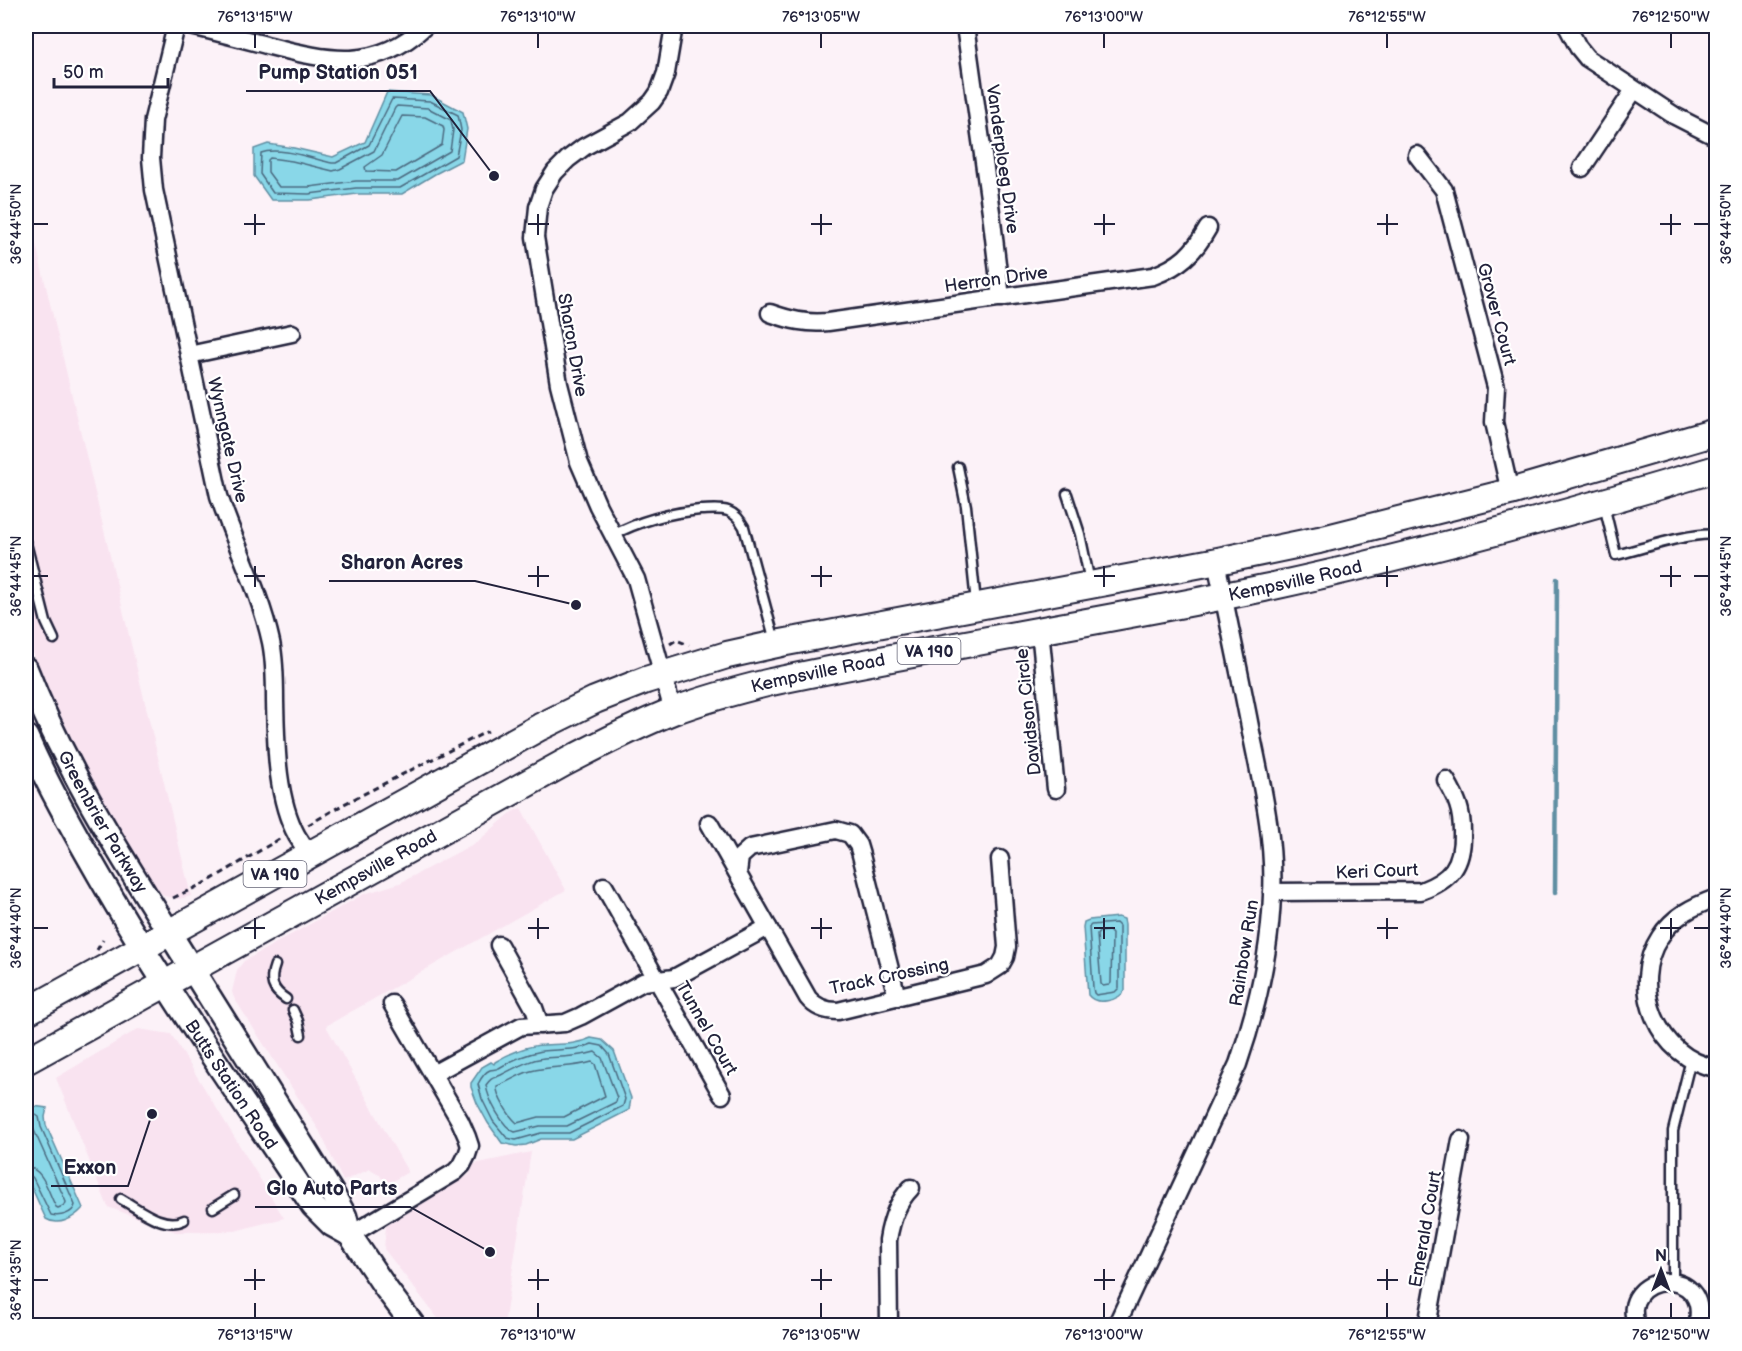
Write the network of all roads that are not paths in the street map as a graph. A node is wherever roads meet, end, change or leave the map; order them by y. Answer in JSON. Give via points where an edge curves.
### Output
{"nodes":[{"id":1,"x":176,"y":26,"type":"edge"},
{"id":2,"x":190,"y":26,"type":"edge"},
{"id":3,"x":425,"y":26,"type":"edge"},
{"id":4,"x":674,"y":26,"type":"edge"},
{"id":5,"x":965,"y":26,"type":"edge"},
{"id":6,"x":1567,"y":26,"type":"edge"},
{"id":7,"x":1634,"y":90,"type":"junction"},
{"id":8,"x":1716,"y":137,"type":"edge"},
{"id":9,"x":1417,"y":155,"type":"dead end"},
{"id":10,"x":1582,"y":168,"type":"dead end"},
{"id":11,"x":1208,"y":228,"type":"dead end"},
{"id":12,"x":1001,"y":298,"type":"junction"},
{"id":13,"x":770,"y":313,"type":"dead end"},
{"id":14,"x":292,"y":333,"type":"dead end"},
{"id":15,"x":189,"y":355,"type":"junction"},
{"id":16,"x":1716,"y":432,"type":"edge"},
{"id":17,"x":958,"y":467,"type":"dead end"},
{"id":18,"x":1716,"y":469,"type":"edge"},
{"id":19,"x":1510,"y":492,"type":"junction"},
{"id":20,"x":1067,"y":494,"type":"dead end"},
{"id":21,"x":1603,"y":502,"type":"junction"},
{"id":22,"x":614,"y":535,"type":"junction"},
{"id":23,"x":1716,"y":535,"type":"edge"},
{"id":24,"x":26,"y":543,"type":"edge"},
{"id":25,"x":1216,"y":562,"type":"junction"},
{"id":26,"x":1091,"y":585,"type":"junction"},
{"id":27,"x":1223,"y":596,"type":"junction"},
{"id":28,"x":976,"y":607,"type":"junction"},
{"id":29,"x":1040,"y":630,"type":"junction"},
{"id":30,"x":54,"y":639,"type":"dead end"},
{"id":31,"x":776,"y":644,"type":"junction"},
{"id":32,"x":26,"y":669,"type":"edge"},
{"id":33,"x":663,"y":674,"type":"junction"},
{"id":34,"x":673,"y":711,"type":"junction"},
{"id":35,"x":26,"y":735,"type":"edge"},
{"id":36,"x":1446,"y":780,"type":"dead end"},
{"id":37,"x":1056,"y":789,"type":"dead end"},
{"id":38,"x":709,"y":823,"type":"dead end"},
{"id":39,"x":309,"y":855,"type":"junction"},
{"id":40,"x":1000,"y":858,"type":"dead end"},
{"id":41,"x":738,"y":873,"type":"junction"},
{"id":42,"x":604,"y":886,"type":"dead end"},
{"id":43,"x":1272,"y":892,"type":"junction"},
{"id":44,"x":1716,"y":898,"type":"edge"},
{"id":45,"x":768,"y":927,"type":"junction"},
{"id":46,"x":169,"y":933,"type":"junction"},
{"id":47,"x":499,"y":945,"type":"dead end"},
{"id":48,"x":142,"y":948,"type":"junction"},
{"id":49,"x":275,"y":965,"type":"dead end"},
{"id":50,"x":191,"y":968,"type":"junction"},
{"id":51,"x":657,"y":980,"type":"junction"},
{"id":52,"x":165,"y":983,"type":"junction"},
{"id":53,"x":897,"y":997,"type":"junction"},
{"id":54,"x":286,"y":999,"type":"dead end"},
{"id":55,"x":392,"y":1004,"type":"dead end"},
{"id":56,"x":293,"y":1010,"type":"dead end"},
{"id":57,"x":26,"y":1012,"type":"edge"},
{"id":58,"x":540,"y":1025,"type":"junction"},
{"id":59,"x":301,"y":1035,"type":"dead end"},
{"id":60,"x":1691,"y":1059,"type":"junction"},
{"id":61,"x":26,"y":1061,"type":"edge"},
{"id":62,"x":1716,"y":1068,"type":"edge"},
{"id":63,"x":433,"y":1074,"type":"junction"},
{"id":64,"x":723,"y":1095,"type":"dead end"},
{"id":65,"x":1461,"y":1140,"type":"dead end"},
{"id":66,"x":911,"y":1188,"type":"dead end"},
{"id":67,"x":234,"y":1195,"type":"dead end"},
{"id":68,"x":121,"y":1199,"type":"dead end"},
{"id":69,"x":213,"y":1208,"type":"dead end"},
{"id":70,"x":184,"y":1220,"type":"dead end"},
{"id":71,"x":350,"y":1235,"type":"junction"},
{"id":72,"x":1673,"y":1282,"type":"junction"},
{"id":73,"x":1716,"y":1314,"type":"edge"},
{"id":74,"x":1698,"y":1319,"type":"edge"},
{"id":75,"x":414,"y":1326,"type":"edge"},
{"id":76,"x":889,"y":1326,"type":"edge"},
{"id":77,"x":1116,"y":1326,"type":"edge"},
{"id":78,"x":1427,"y":1326,"type":"edge"},
{"id":79,"x":1637,"y":1326,"type":"edge"}],
"edges":[{"from":1,"to":15,"type":"street","name":"Wynngate Drive","via":[[153,120],[151,158],[154,190]]},
{"from":2,"to":3,"type":"street","via":[[338,60],[383,52],[405,42]]},
{"from":4,"to":22,"type":"street","name":"Sharon Drive","via":[[666,73],[652,102],[630,122],[568,159],[544,189],[536,216],[535,237],[559,384],[579,462]]},
{"from":5,"to":12,"type":"street","name":"Vanderploeg Drive"},
{"from":6,"to":7,"type":"street","via":[[1587,58]]},
{"from":7,"to":8,"type":"street"},
{"from":7,"to":10,"type":"street"},
{"from":9,"to":19,"type":"street","name":"Grover Court","via":[[1444,190],[1496,387],[1494,422]]},
{"from":11,"to":12,"type":"street","name":"Herron Drive","via":[[1198,245],[1166,272]]},
{"from":12,"to":13,"type":"street","name":"Herron Drive","via":[[814,323]]},
{"from":14,"to":15,"type":"street"},
{"from":15,"to":39,"type":"street","name":"Wynngate Drive","via":[[219,496],[259,599],[271,642],[281,786],[296,835]]},
{"from":16,"to":19,"type":"main road","name":"Kempsville Road","number":"VA 190"},
{"from":17,"to":28,"type":"lane"},
{"from":18,"to":21,"type":"main road","name":"Kempsville Road","number":"VA 190"},
{"from":19,"to":25,"type":"main road","name":"Kempsville Road","number":"VA 190"},
{"from":20,"to":26,"type":"lane"},
{"from":21,"to":23,"type":"lane","via":[[1616,555]]},
{"from":21,"to":27,"type":"main road","name":"Kempsville Road","number":"VA 190","via":[[1427,550]]},
{"from":22,"to":31,"type":"lane","via":[[631,525],[676,513],[715,509],[731,512],[744,527]]},
{"from":22,"to":33,"type":"street","name":"Sharon Drive","via":[[636,579]]},
{"from":24,"to":30,"type":"lane"},
{"from":25,"to":26,"type":"main road","name":"Kempsville Road","number":"VA 190"},
{"from":25,"to":27,"type":"street","name":"Rainbow Run"},
{"from":26,"to":28,"type":"main road","name":"Kempsville Road","number":"VA 190"},
{"from":27,"to":29,"type":"main road","name":"Kempsville Road","number":"VA 190"},
{"from":27,"to":43,"type":"street","name":"Rainbow Run","via":[[1266,802]]},
{"from":28,"to":31,"type":"main road","name":"Kempsville Road","number":"VA 190"},
{"from":29,"to":34,"type":"main road","name":"Kempsville Road","number":"VA 190","via":[[771,682]]},
{"from":29,"to":37,"type":"street","name":"Davidson Circle"},
{"from":31,"to":33,"type":"main road","name":"Kempsville Road","number":"VA 190"},
{"from":32,"to":46,"type":"main road","name":"Greenbrier Parkway","via":[[73,772]]},
{"from":33,"to":34,"type":"street","name":"Sharon Drive"},
{"from":33,"to":39,"type":"main road","name":"Kempsville Road","number":"VA 190","via":[[595,700],[540,727]]},
{"from":34,"to":50,"type":"main road","name":"Kempsville Road","number":"VA 190","via":[[564,762]]},
{"from":35,"to":48,"type":"main road","name":"Greenbrier Parkway","via":[[43,776]]},
{"from":36,"to":43,"type":"street","name":"Keri Court","via":[[1462,814],[1462,848],[1453,871],[1436,886],[1421,891]]},
{"from":38,"to":41,"type":"street","name":"Track Crossing"},
{"from":39,"to":46,"type":"main road","name":"Kempsville Road","number":"VA 190"},
{"from":40,"to":53,"type":"street","name":"Track Crossing","via":[[1007,947],[1000,966],[986,975]]},
{"from":41,"to":45,"type":"street","name":"Track Crossing"},
{"from":41,"to":53,"type":"street","via":[[740,857],[750,848],[836,830],[850,834],[861,855]]},
{"from":42,"to":51,"type":"street","name":"Tunnel Court"},
{"from":43,"to":77,"type":"street","name":"Rainbow Run","via":[[1263,979],[1238,1064]]},
{"from":44,"to":60,"type":"street","via":[[1695,905],[1660,937],[1650,958],[1646,981],[1649,1004],[1658,1026],[1672,1045]]},
{"from":45,"to":51,"type":"street","via":[[674,978]]},
{"from":45,"to":53,"type":"street","name":"Track Crossing","via":[[816,1006],[838,1011]]},
{"from":46,"to":48,"type":"main road","name":"Kempsville Road","number":"VA 190"},
{"from":46,"to":50,"type":"main road","name":"Greenbrier Parkway"},
{"from":47,"to":58,"type":"street"},
{"from":48,"to":52,"type":"main road","name":"Greenbrier Parkway"},
{"from":48,"to":57,"type":"main road","name":"Kempsville Road","number":"VA 190"},
{"from":49,"to":54,"type":"lane","via":[[273,986]]},
{"from":50,"to":52,"type":"main road","name":"Kempsville Road","number":"VA 190"},
{"from":50,"to":71,"type":"main road","name":"Butts Station Road","via":[[334,1196]]},
{"from":51,"to":58,"type":"street","via":[[643,982],[565,1023]]},
{"from":51,"to":64,"type":"street","name":"Tunnel Court"},
{"from":52,"to":61,"type":"main road","name":"Kempsville Road","number":"VA 190"},
{"from":52,"to":71,"type":"main road","name":"Butts Station Road","via":[[313,1206],[332,1225]]},
{"from":55,"to":63,"type":"street"},
{"from":56,"to":59,"type":"lane"},
{"from":58,"to":63,"type":"street","via":[[521,1026]]},
{"from":60,"to":62,"type":"street"},
{"from":60,"to":72,"type":"lane","via":[[1673,1131]]},
{"from":63,"to":71,"type":"street","via":[[467,1137],[470,1146],[465,1160],[455,1172]]},
{"from":65,"to":78,"type":"street","name":"Emerald Court"},
{"from":66,"to":76,"type":"street","via":[[890,1226]]},
{"from":67,"to":69,"type":"lane"},
{"from":68,"to":70,"type":"lane","via":[[162,1221]]},
{"from":71,"to":75,"type":"main road","name":"Butts Station Road"},
{"from":72,"to":74,"type":"street","via":[[1690,1291],[1697,1301]]},
{"from":72,"to":79,"type":"street","via":[[1657,1282],[1639,1296],[1635,1308]]},
{"from":73,"to":74,"type":"street"}]}
